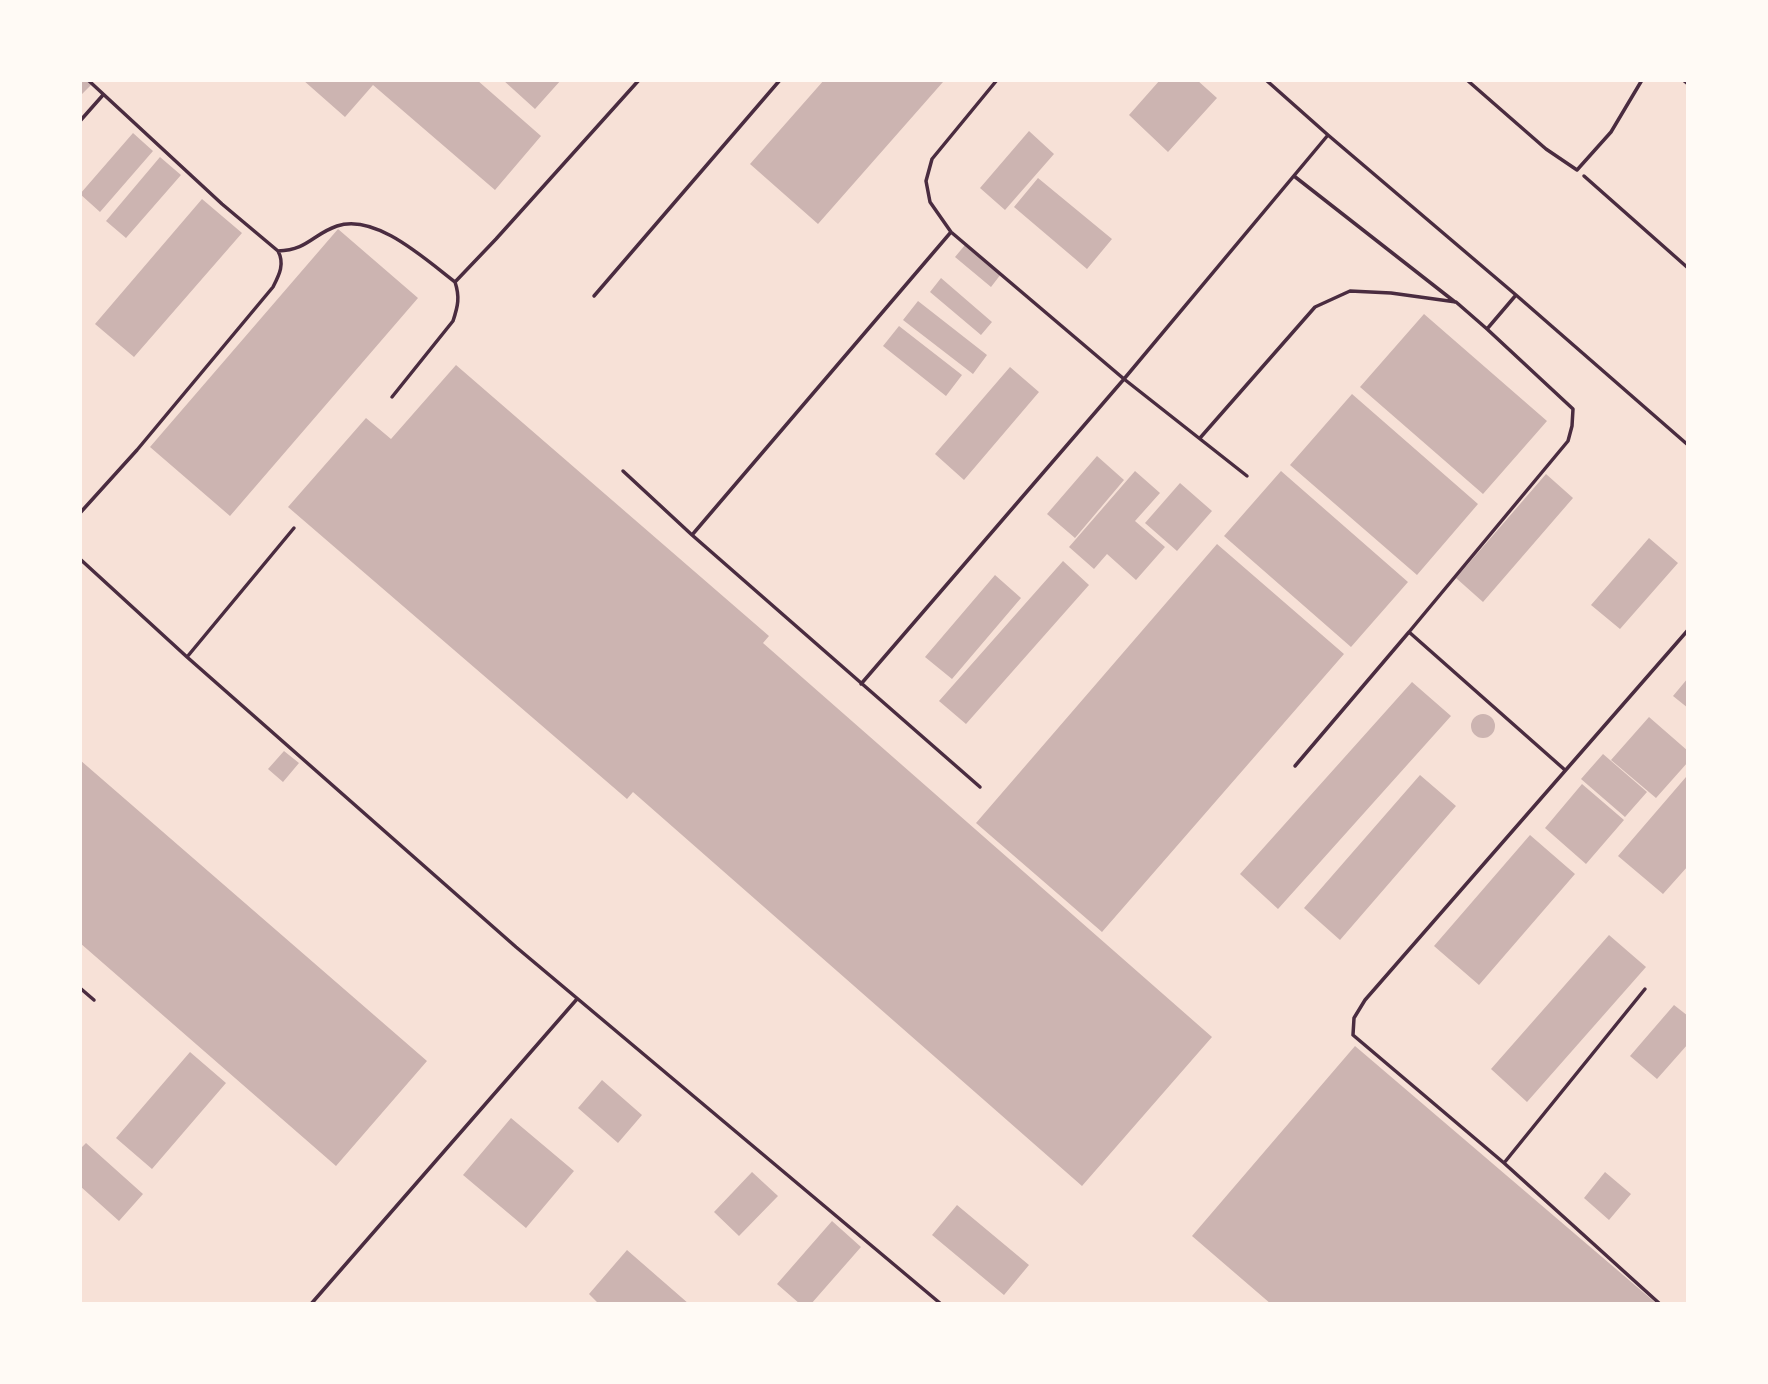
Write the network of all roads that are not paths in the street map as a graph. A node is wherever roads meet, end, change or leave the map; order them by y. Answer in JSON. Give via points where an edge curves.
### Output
{"nodes":[{"id":1,"x":88,"y":80,"type":"edge"},
{"id":2,"x":639,"y":80,"type":"edge"},
{"id":3,"x":780,"y":80,"type":"edge"},
{"id":4,"x":997,"y":80,"type":"edge"},
{"id":5,"x":1266,"y":80,"type":"edge"},
{"id":6,"x":1467,"y":80,"type":"edge"},
{"id":7,"x":1642,"y":80,"type":"edge"},
{"id":8,"x":1683,"y":80,"type":"edge"},
{"id":9,"x":1688,"y":84,"type":"edge"},
{"id":10,"x":103,"y":95,"type":"junction"},
{"id":11,"x":80,"y":121,"type":"edge"},
{"id":12,"x":1328,"y":135,"type":"junction"},
{"id":13,"x":1294,"y":176,"type":"junction"},
{"id":14,"x":951,"y":232,"type":"junction"},
{"id":15,"x":278,"y":251,"type":"junction"},
{"id":16,"x":455,"y":282,"type":"junction"},
{"id":17,"x":1516,"y":295,"type":"junction"},
{"id":18,"x":594,"y":296,"type":"dead end"},
{"id":19,"x":1456,"y":302,"type":"junction"},
{"id":20,"x":1487,"y":329,"type":"junction"},
{"id":21,"x":1124,"y":379,"type":"junction"},
{"id":22,"x":391,"y":397,"type":"dead end"},
{"id":23,"x":1200,"y":438,"type":"junction"},
{"id":24,"x":1688,"y":445,"type":"edge"},
{"id":25,"x":622,"y":471,"type":"dead end"},
{"id":26,"x":1247,"y":476,"type":"dead end"},
{"id":27,"x":80,"y":513,"type":"edge"},
{"id":28,"x":294,"y":528,"type":"dead end"},
{"id":29,"x":692,"y":535,"type":"junction"},
{"id":30,"x":80,"y":559,"type":"edge"},
{"id":31,"x":1688,"y":630,"type":"edge"},
{"id":32,"x":1409,"y":632,"type":"junction"},
{"id":33,"x":187,"y":657,"type":"junction"},
{"id":34,"x":861,"y":684,"type":"junction"},
{"id":35,"x":1295,"y":766,"type":"dead end"},
{"id":36,"x":1565,"y":770,"type":"junction"},
{"id":37,"x":980,"y":787,"type":"dead end"},
{"id":38,"x":80,"y":988,"type":"edge"},
{"id":39,"x":1646,"y":989,"type":"dead end"},
{"id":40,"x":577,"y":999,"type":"junction"},
{"id":41,"x":94,"y":1000,"type":"dead end"},
{"id":42,"x":1504,"y":1163,"type":"junction"},
{"id":43,"x":311,"y":1304,"type":"edge"},
{"id":44,"x":941,"y":1304,"type":"edge"},
{"id":45,"x":1660,"y":1304,"type":"edge"}],
"edges":[{"from":1,"to":10,"type":"lane"},
{"from":2,"to":16,"type":"lane"},
{"from":3,"to":18,"type":"lane"},
{"from":4,"to":14,"type":"lane","via":[[932,159],[926,181],[930,202]]},
{"from":5,"to":12,"type":"lane"},
{"from":6,"to":7,"type":"lane","via":[[1577,170],[1611,132]]},
{"from":8,"to":9,"type":"lane"},
{"from":10,"to":11,"type":"lane"},
{"from":10,"to":15,"type":"lane"},
{"from":12,"to":13,"type":"lane"},
{"from":12,"to":17,"type":"lane"},
{"from":13,"to":19,"type":"lane"},
{"from":13,"to":21,"type":"lane"},
{"from":14,"to":21,"type":"lane"},
{"from":14,"to":29,"type":"lane"},
{"from":15,"to":16,"type":"lane","via":[[302,247],[338,226],[362,225],[387,233]]},
{"from":15,"to":27,"type":"lane","via":[[282,258],[273,287]]},
{"from":16,"to":22,"type":"lane","via":[[459,295],[453,321]]},
{"from":17,"to":20,"type":"lane"},
{"from":17,"to":24,"type":"lane"},
{"from":19,"to":20,"type":"lane"},
{"from":19,"to":23,"type":"lane","via":[[1350,292],[1315,307]]},
{"from":20,"to":32,"type":"lane","via":[[1573,409],[1572,426],[1568,441]]},
{"from":21,"to":23,"type":"lane"},
{"from":21,"to":34,"type":"lane"},
{"from":23,"to":26,"type":"lane"},
{"from":25,"to":29,"type":"lane"},
{"from":28,"to":33,"type":"lane"},
{"from":29,"to":34,"type":"lane"},
{"from":30,"to":33,"type":"lane"},
{"from":31,"to":36,"type":"lane"},
{"from":32,"to":35,"type":"lane"},
{"from":32,"to":36,"type":"lane"},
{"from":33,"to":40,"type":"lane"},
{"from":34,"to":37,"type":"lane"},
{"from":36,"to":42,"type":"lane","via":[[1354,1018],[1353,1035]]},
{"from":38,"to":41,"type":"lane"},
{"from":39,"to":42,"type":"lane"},
{"from":40,"to":43,"type":"lane"},
{"from":40,"to":44,"type":"lane"},
{"from":42,"to":45,"type":"lane"}]}
